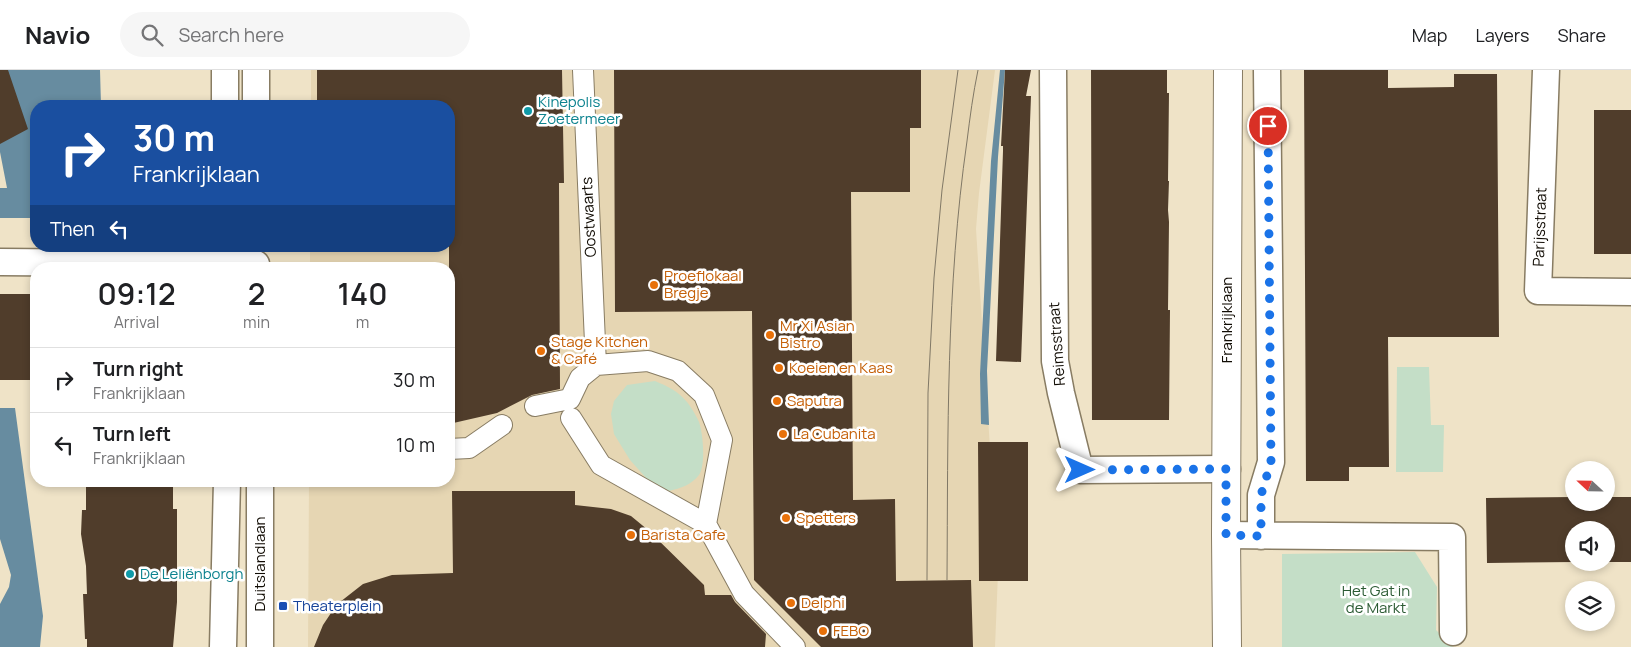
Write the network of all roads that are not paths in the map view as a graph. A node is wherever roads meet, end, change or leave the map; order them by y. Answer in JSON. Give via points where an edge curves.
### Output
{"nodes":[{"id":1,"x":225,"y":70,"type":"edge"},
{"id":2,"x":256,"y":70,"type":"edge"},
{"id":3,"x":583,"y":70,"type":"edge"},
{"id":4,"x":1053,"y":70,"type":"edge"},
{"id":5,"x":1228,"y":70,"type":"edge"},
{"id":6,"x":1267,"y":70,"type":"edge"},
{"id":7,"x":1546,"y":70,"type":"edge"},
{"id":8,"x":225,"y":100,"type":"edge"},
{"id":9,"x":256,"y":100,"type":"edge"},
{"id":10,"x":226,"y":259,"type":"edge"},
{"id":11,"x":256,"y":260,"type":"edge"},
{"id":12,"x":0,"y":262,"type":"edge"},
{"id":13,"x":1631,"y":292,"type":"edge"},
{"id":14,"x":596,"y":364,"type":"junction"},
{"id":15,"x":535,"y":406,"type":"dead end"},
{"id":16,"x":571,"y":418,"type":"dead end"},
{"id":17,"x":502,"y":425,"type":"dead end"},
{"id":18,"x":455,"y":449,"type":"edge"},
{"id":19,"x":1226,"y":469,"type":"junction"},
{"id":20,"x":227,"y":487,"type":"edge"},
{"id":21,"x":260,"y":487,"type":"edge"},
{"id":22,"x":706,"y":524,"type":"junction"},
{"id":23,"x":1226,"y":535,"type":"junction"},
{"id":24,"x":1261,"y":536,"type":"junction"},
{"id":25,"x":1453,"y":632,"type":"dead end"},
{"id":26,"x":223,"y":647,"type":"edge"},
{"id":27,"x":260,"y":647,"type":"edge"},
{"id":28,"x":795,"y":647,"type":"edge"},
{"id":29,"x":1227,"y":647,"type":"edge"}],
"edges":[{"from":1,"to":8,"type":"street"},
{"from":2,"to":9,"type":"street"},
{"from":3,"to":14,"type":"street","name":"Oostwaarts"},
{"from":4,"to":19,"type":"street","name":"Reimsstraat","via":[[1055,362],[1080,470]]},
{"from":5,"to":19,"type":"street","name":"Frankrijklaan"},
{"from":6,"to":24,"type":"street","via":[[1271,462],[1261,495]]},
{"from":7,"to":13,"type":"street","name":"Parijsstraat","via":[[1538,291]]},
{"from":10,"to":11,"type":"street"},
{"from":10,"to":12,"type":"street"},
{"from":14,"to":15,"type":"street","via":[[580,378],[570,399]]},
{"from":14,"to":22,"type":"street","via":[[648,361],[678,371],[704,395],[722,440]]},
{"from":16,"to":22,"type":"street","via":[[601,465]]},
{"from":17,"to":18,"type":"street","via":[[469,448]]},
{"from":19,"to":23,"type":"street","name":"Frankrijklaan"},
{"from":20,"to":26,"type":"street"},
{"from":21,"to":27,"type":"street","name":"Duitslandlaan"},
{"from":22,"to":28,"type":"street","via":[[744,594]]},
{"from":23,"to":24,"type":"street"},
{"from":23,"to":29,"type":"street","name":"Frankrijklaan"},
{"from":24,"to":25,"type":"street","via":[[1452,537]]}]}
